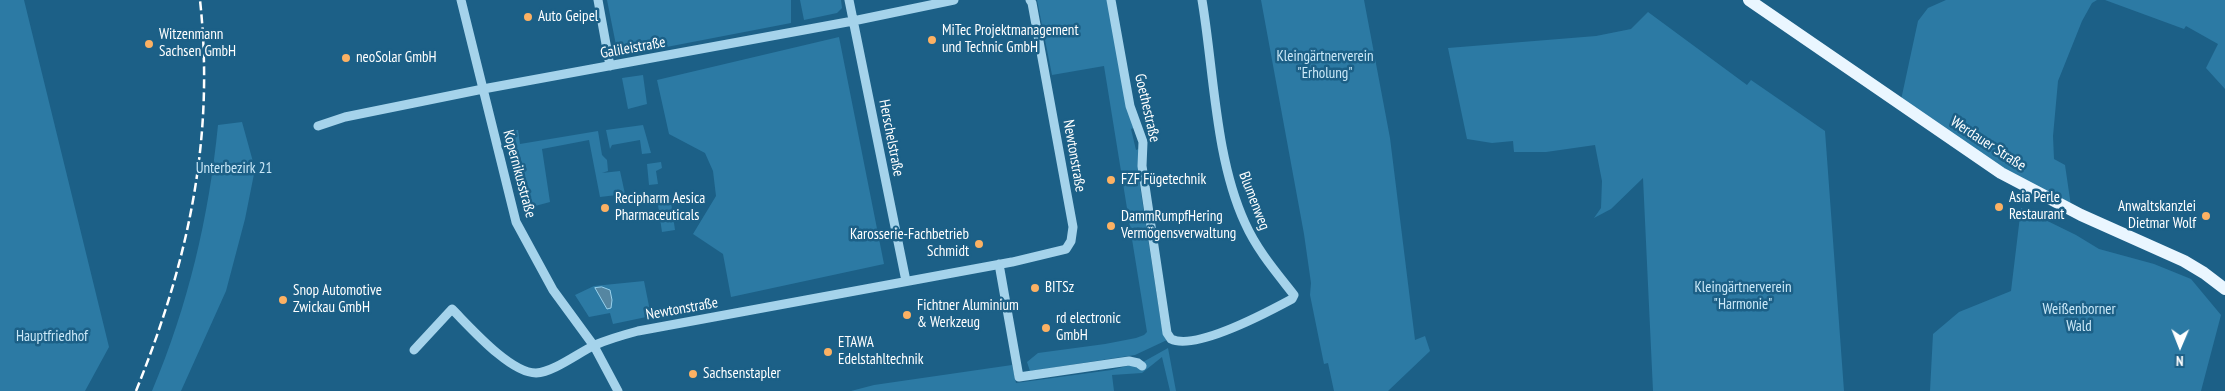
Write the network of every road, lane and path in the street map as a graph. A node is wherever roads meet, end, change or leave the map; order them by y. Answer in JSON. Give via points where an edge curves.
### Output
{"nodes":[{"id":1,"x":461,"y":0,"type":"edge"},
{"id":2,"x":598,"y":0,"type":"edge"},
{"id":3,"x":849,"y":0,"type":"edge"},
{"id":4,"x":954,"y":0,"type":"edge"},
{"id":5,"x":1030,"y":0,"type":"edge"},
{"id":6,"x":1111,"y":0,"type":"edge"},
{"id":7,"x":1202,"y":0,"type":"edge"},
{"id":8,"x":1749,"y":0,"type":"edge"},
{"id":9,"x":853,"y":21,"type":"junction"},
{"id":10,"x":610,"y":66,"type":"junction"},
{"id":11,"x":483,"y":88,"type":"junction"},
{"id":12,"x":318,"y":126,"type":"dead end"},
{"id":13,"x":999,"y":264,"type":"junction"},
{"id":14,"x":906,"y":281,"type":"junction"},
{"id":15,"x":2225,"y":289,"type":"edge"},
{"id":16,"x":1171,"y":339,"type":"joint"},
{"id":17,"x":594,"y":346,"type":"junction"},
{"id":18,"x":414,"y":350,"type":"dead end"},
{"id":19,"x":1142,"y":366,"type":"dead end"},
{"id":20,"x":618,"y":391,"type":"edge"}],
"edges":[{"from":1,"to":11,"type":"street","name":"Kopernikusstraße"},
{"from":2,"to":10,"type":"street"},
{"from":3,"to":9,"type":"street","name":"Herschelstraße"},
{"from":4,"to":9,"type":"street","name":"Galileistraße"},
{"from":5,"to":13,"type":"street","name":"Newtonstraße","via":[[1073,227],[1066,249]]},
{"from":6,"to":16,"type":"street","name":"Goethestraße","via":[[1130,106],[1143,142],[1145,188],[1165,323]]},
{"from":7,"to":16,"type":"street","name":"Blumenweg","via":[[1224,157],[1235,199],[1262,254],[1294,295],[1292,300],[1260,316],[1209,336],[1180,342]]},
{"from":8,"to":15,"type":"main road","name":"Werdauer Straße","via":[[2000,173],[2081,215],[2184,261]]},
{"from":9,"to":10,"type":"street","name":"Galileistraße"},
{"from":9,"to":14,"type":"street","name":"Herschelstraße"},
{"from":10,"to":11,"type":"street","name":"Galileistraße"},
{"from":11,"to":12,"type":"street","name":"Galileistraße","via":[[345,117]]},
{"from":11,"to":17,"type":"street","name":"Kopernikusstraße","via":[[516,222],[552,290]]},
{"from":13,"to":14,"type":"street","name":"Newtonstraße"},
{"from":13,"to":19,"type":"street","via":[[1019,377],[1129,361]]},
{"from":14,"to":17,"type":"street","name":"Newtonstraße","via":[[646,329]]},
{"from":17,"to":18,"type":"street","name":"Newtonstraße","via":[[546,371],[527,372],[499,353],[452,309]]},
{"from":17,"to":20,"type":"street","name":"Kopernikusstraße"}]}
